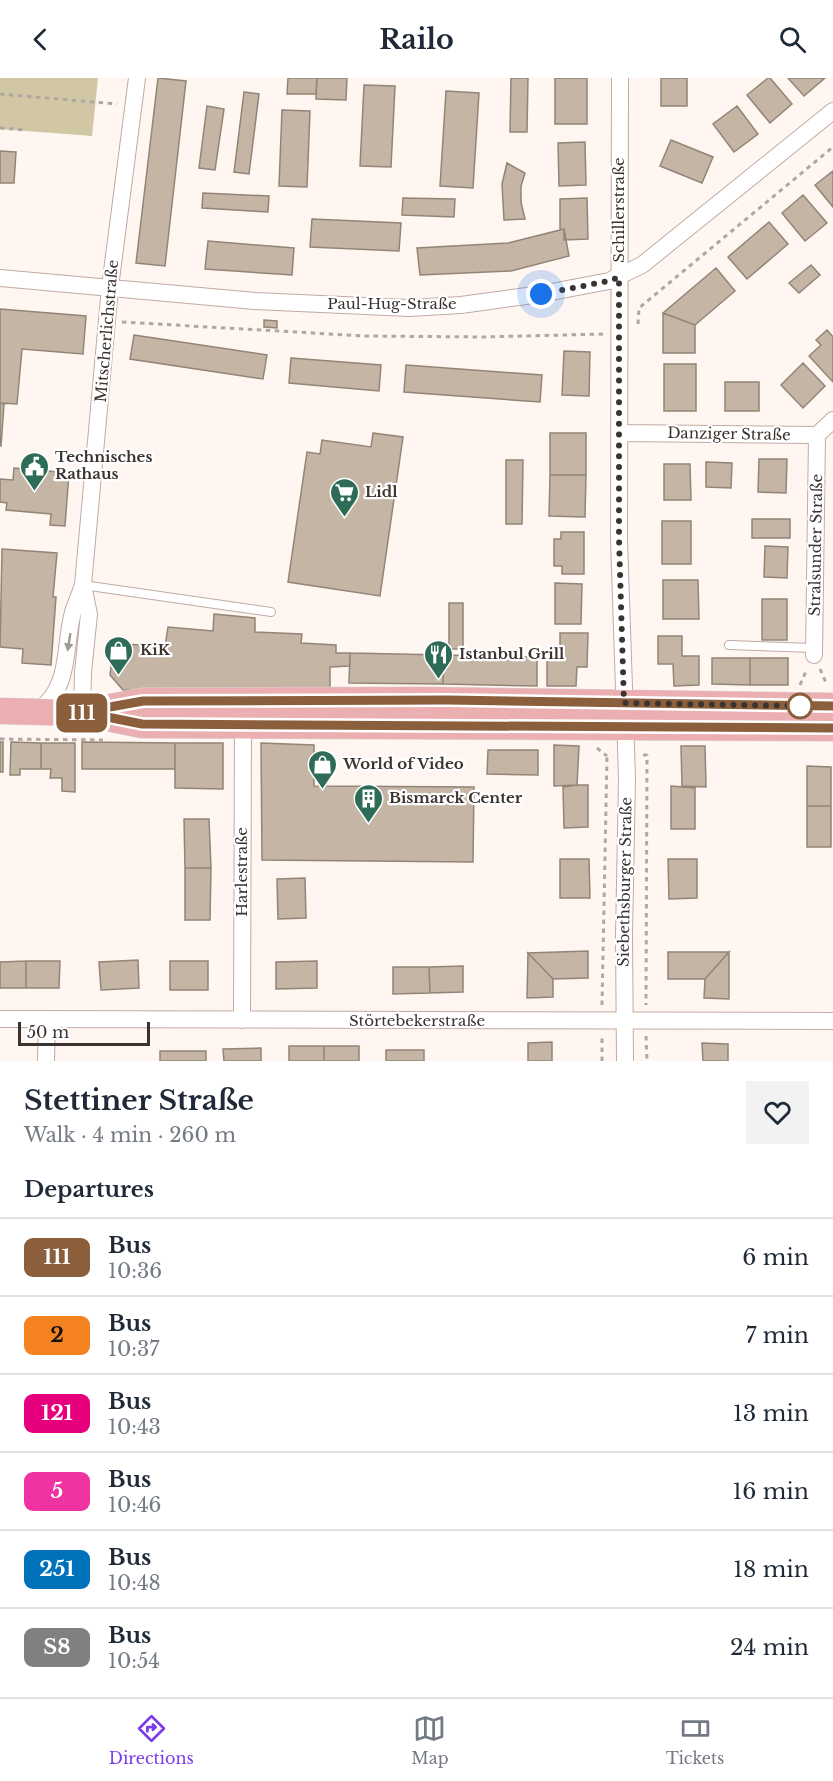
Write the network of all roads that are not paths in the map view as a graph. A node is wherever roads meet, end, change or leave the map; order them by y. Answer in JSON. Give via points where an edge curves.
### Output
{"nodes":[{"id":1,"x":137,"y":78,"type":"edge"},
{"id":2,"x":620,"y":78,"type":"edge"},
{"id":3,"x":833,"y":111,"type":"edge"},
{"id":4,"x":619,"y":277,"type":"junction"},
{"id":5,"x":0,"y":278,"type":"edge"},
{"id":6,"x":110,"y":287,"type":"junction"},
{"id":7,"x":833,"y":420,"type":"edge"},
{"id":8,"x":619,"y":433,"type":"junction"},
{"id":9,"x":817,"y":435,"type":"junction"},
{"id":10,"x":83,"y":585,"type":"junction"},
{"id":11,"x":271,"y":612,"type":"dead end"},
{"id":12,"x":729,"y":645,"type":"dead end"},
{"id":13,"x":814,"y":651,"type":"joint"},
{"id":14,"x":831,"y":697,"type":"edge"},
{"id":15,"x":0,"y":711,"type":"edge"},
{"id":16,"x":37,"y":712,"type":"junction"},
{"id":17,"x":82,"y":712,"type":"junction"},
{"id":18,"x":624,"y":715,"type":"junction"},
{"id":19,"x":243,"y":724,"type":"junction"},
{"id":20,"x":833,"y":728,"type":"edge"},
{"id":21,"x":0,"y":1019,"type":"edge"},
{"id":22,"x":47,"y":1019,"type":"junction"},
{"id":23,"x":242,"y":1020,"type":"junction"},
{"id":24,"x":625,"y":1021,"type":"junction"},
{"id":25,"x":833,"y":1021,"type":"edge"},
{"id":26,"x":46,"y":1061,"type":"edge"},
{"id":27,"x":625,"y":1061,"type":"edge"}],
"edges":[{"from":1,"to":6,"type":"street","name":"Mitscherlichstraße"},
{"from":2,"to":4,"type":"street","name":"Schillerstraße"},
{"from":3,"to":4,"type":"street","name":"Paul-Hug-Straße","via":[[642,265]]},
{"from":4,"to":6,"type":"street","name":"Paul-Hug-Straße","via":[[510,300],[409,308],[255,301]]},
{"from":4,"to":8,"type":"street","name":"Schillerstraße"},
{"from":5,"to":6,"type":"street","name":"Paul-Hug-Straße"},
{"from":6,"to":10,"type":"street","name":"Mitscherlichstraße"},
{"from":7,"to":9,"type":"street"},
{"from":8,"to":9,"type":"street","name":"Danziger Straße"},
{"from":8,"to":18,"type":"street","name":"Schillerstraße"},
{"from":9,"to":13,"type":"street","name":"Stralsunder Straße"},
{"from":10,"to":11,"type":"lane"},
{"from":10,"to":16,"type":"street","name":"Mitscherlichstraße","one_way":true,"via":[[73,612],[58,690],[50,703]]},
{"from":10,"to":17,"type":"street","name":"Mitscherlichstraße","via":[[89,614]]},
{"from":12,"to":13,"type":"lane"},
{"from":14,"to":18,"type":"main road","via":[[790,706]]},
{"from":15,"to":16,"type":"main road"},
{"from":16,"to":17,"type":"main road"},
{"from":17,"to":18,"type":"main road","via":[[143,701],[436,700]]},
{"from":17,"to":19,"type":"main road","via":[[142,724]]},
{"from":18,"to":19,"type":"main road"},
{"from":18,"to":20,"type":"main road"},
{"from":18,"to":24,"type":"street","name":"Siebethsburger Straße"},
{"from":19,"to":23,"type":"street","name":"Harlestraße"},
{"from":21,"to":22,"type":"street","name":"Störtebekerstraße"},
{"from":22,"to":23,"type":"street","name":"Störtebekerstraße"},
{"from":22,"to":26,"type":"street"},
{"from":23,"to":24,"type":"street","name":"Störtebekerstraße"},
{"from":24,"to":25,"type":"street","name":"Störtebekerstraße"},
{"from":24,"to":27,"type":"street","name":"Siebethsburger Straße"}]}
